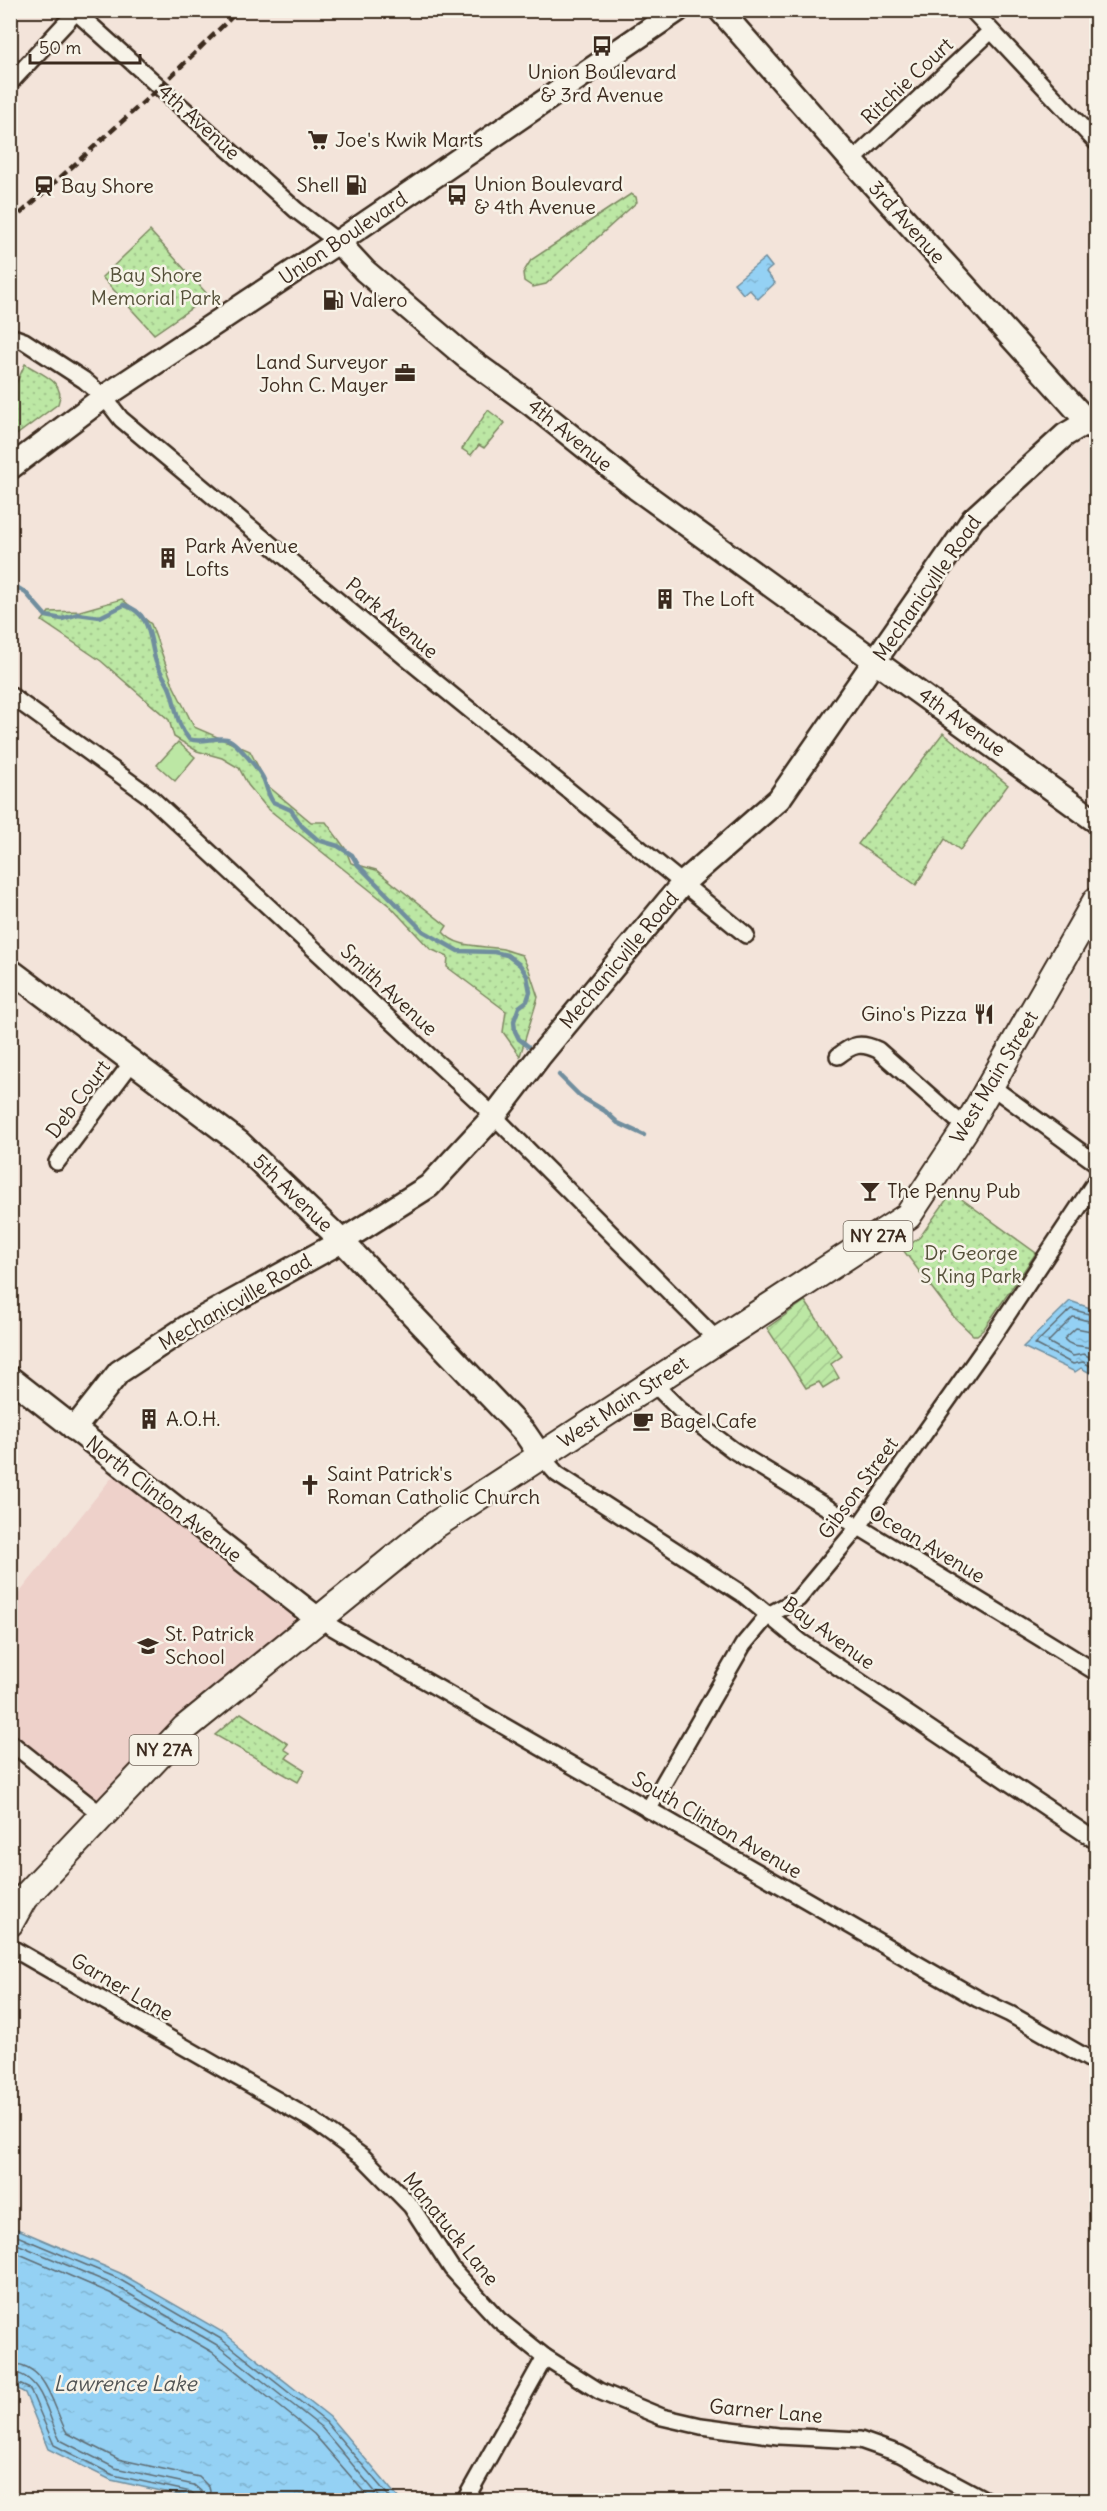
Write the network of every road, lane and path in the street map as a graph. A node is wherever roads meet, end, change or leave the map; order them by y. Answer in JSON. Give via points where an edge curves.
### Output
{"nodes":[{"id":1,"x":678,"y":10,"type":"edge"},
{"id":2,"x":720,"y":10,"type":"edge"},
{"id":3,"x":972,"y":10,"type":"edge"},
{"id":4,"x":76,"y":11,"type":"edge"},
{"id":5,"x":991,"y":31,"type":"junction"},
{"id":6,"x":10,"y":83,"type":"edge"},
{"id":7,"x":1096,"y":142,"type":"edge"},
{"id":8,"x":852,"y":161,"type":"junction"},
{"id":9,"x":338,"y":242,"type":"junction"},
{"id":10,"x":10,"y":336,"type":"edge"},
{"id":11,"x":104,"y":397,"type":"junction"},
{"id":12,"x":1094,"y":423,"type":"edge"},
{"id":13,"x":10,"y":468,"type":"edge"},
{"id":14,"x":876,"y":660,"type":"junction"},
{"id":15,"x":10,"y":695,"type":"edge"},
{"id":16,"x":1096,"y":821,"type":"edge"},
{"id":17,"x":683,"y":883,"type":"junction"},
{"id":18,"x":1096,"y":901,"type":"edge"},
{"id":19,"x":746,"y":935,"type":"dead end"},
{"id":20,"x":10,"y":970,"type":"edge"},
{"id":21,"x":838,"y":1056,"type":"dead end"},
{"id":22,"x":133,"y":1061,"type":"junction"},
{"id":23,"x":991,"y":1086,"type":"junction"},
{"id":24,"x":494,"y":1116,"type":"junction"},
{"id":25,"x":966,"y":1128,"type":"junction"},
{"id":26,"x":57,"y":1162,"type":"dead end"},
{"id":27,"x":1096,"y":1163,"type":"edge"},
{"id":28,"x":1096,"y":1181,"type":"edge"},
{"id":29,"x":342,"y":1241,"type":"junction"},
{"id":30,"x":717,"y":1340,"type":"junction"},
{"id":31,"x":10,"y":1378,"type":"edge"},
{"id":32,"x":653,"y":1383,"type":"junction"},
{"id":33,"x":74,"y":1429,"type":"junction"},
{"id":34,"x":540,"y":1455,"type":"junction"},
{"id":35,"x":859,"y":1526,"type":"junction"},
{"id":36,"x":768,"y":1615,"type":"junction"},
{"id":37,"x":318,"y":1619,"type":"junction"},
{"id":38,"x":1096,"y":1672,"type":"edge"},
{"id":39,"x":10,"y":1742,"type":"edge"},
{"id":40,"x":648,"y":1810,"type":"junction"},
{"id":41,"x":104,"y":1816,"type":"junction"},
{"id":42,"x":1096,"y":1841,"type":"edge"},
{"id":43,"x":10,"y":1923,"type":"edge"},
{"id":44,"x":10,"y":1947,"type":"edge"},
{"id":45,"x":213,"y":2063,"type":"joint"},
{"id":46,"x":1096,"y":2063,"type":"edge"},
{"id":47,"x":545,"y":2358,"type":"junction"},
{"id":48,"x":465,"y":2500,"type":"edge"},
{"id":49,"x":986,"y":2500,"type":"edge"}],
"edges":[{"from":1,"to":9,"type":"main road","name":"Union Boulevard"},
{"from":2,"to":8,"type":"main road","name":"3rd Avenue"},
{"from":3,"to":5,"type":"street"},
{"from":4,"to":6,"type":"street"},
{"from":4,"to":9,"type":"street","name":"4th Avenue","via":[[296,210]]},
{"from":5,"to":7,"type":"street"},
{"from":5,"to":8,"type":"street","name":"Ritchie Court"},
{"from":8,"to":12,"type":"main road","name":"3rd Avenue"},
{"from":9,"to":11,"type":"main road","name":"Union Boulevard"},
{"from":9,"to":14,"type":"main road","name":"4th Avenue","via":[[365,271],[466,357],[636,488]]},
{"from":10,"to":11,"type":"street","name":"Park Avenue","via":[[24,341]]},
{"from":11,"to":13,"type":"main road","name":"Union Boulevard"},
{"from":11,"to":17,"type":"street","name":"Park Avenue","via":[[120,419]]},
{"from":12,"to":14,"type":"main road","name":"Mechanicville Road","via":[[1065,435],[973,519]]},
{"from":14,"to":16,"type":"main road","name":"4th Avenue"},
{"from":14,"to":17,"type":"main road","name":"Mechanicville Road","via":[[779,799]]},
{"from":15,"to":24,"type":"street","name":"Smith Avenue","via":[[148,795]]},
{"from":17,"to":19,"type":"street","name":"Park Avenue"},
{"from":17,"to":24,"type":"main road","name":"Mechanicville Road"},
{"from":18,"to":23,"type":"main road","name":"West Main Street","number":"NY 27A"},
{"from":20,"to":22,"type":"main road","name":"5th Avenue"},
{"from":21,"to":25,"type":"street","via":[[850,1046],[864,1044],[878,1050]]},
{"from":22,"to":26,"type":"street","name":"Deb Court"},
{"from":22,"to":29,"type":"main road","name":"5th Avenue","via":[[239,1142]]},
{"from":23,"to":25,"type":"main road","name":"West Main Street","number":"NY 27A"},
{"from":23,"to":27,"type":"street"},
{"from":24,"to":29,"type":"main road","name":"Mechanicville Road","via":[[429,1186]]},
{"from":24,"to":30,"type":"street","name":"Smith Avenue"},
{"from":25,"to":30,"type":"main road","name":"West Main Street","number":"NY 27A","via":[[908,1216]]},
{"from":28,"to":35,"type":"street","name":"Gibson Street"},
{"from":29,"to":33,"type":"main road","name":"Mechanicville Road","via":[[190,1325],[119,1372]]},
{"from":29,"to":34,"type":"main road","name":"5th Avenue","via":[[525,1433]]},
{"from":30,"to":32,"type":"main road","name":"West Main Street","number":"NY 27A"},
{"from":31,"to":33,"type":"main road","name":"North Clinton Avenue"},
{"from":32,"to":34,"type":"main road","name":"West Main Street","number":"NY 27A"},
{"from":32,"to":35,"type":"street","name":"Ocean Avenue","via":[[680,1410],[733,1450]]},
{"from":33,"to":37,"type":"main road","name":"North Clinton Avenue"},
{"from":34,"to":36,"type":"street","name":"Bay Avenue","via":[[557,1474],[744,1595]]},
{"from":34,"to":37,"type":"main road","name":"West Main Street","number":"NY 27A","via":[[435,1525]]},
{"from":35,"to":36,"type":"street","name":"Gibson Street","via":[[798,1599]]},
{"from":35,"to":38,"type":"street","name":"Ocean Avenue"},
{"from":36,"to":40,"type":"street","name":"Gibson Street","via":[[743,1645]]},
{"from":36,"to":42,"type":"street","name":"Bay Avenue","via":[[801,1642]]},
{"from":37,"to":40,"type":"street","name":"South Clinton Avenue"},
{"from":37,"to":41,"type":"main road","name":"West Main Street","number":"NY 27A","via":[[184,1728]]},
{"from":39,"to":41,"type":"street"},
{"from":40,"to":46,"type":"street","name":"South Clinton Avenue"},
{"from":41,"to":43,"type":"main road","name":"West Main Street","number":"NY 27A","via":[[24,1898]]},
{"from":44,"to":45,"type":"street","name":"Garner Lane"},
{"from":45,"to":47,"type":"street","name":"Manatuck Lane","via":[[312,2120],[363,2157],[411,2206],[452,2270],[499,2320]]},
{"from":47,"to":48,"type":"street"},
{"from":47,"to":49,"type":"street","name":"Garner Lane","via":[[598,2391],[662,2416],[740,2433],[860,2440],[900,2454]]}]}
